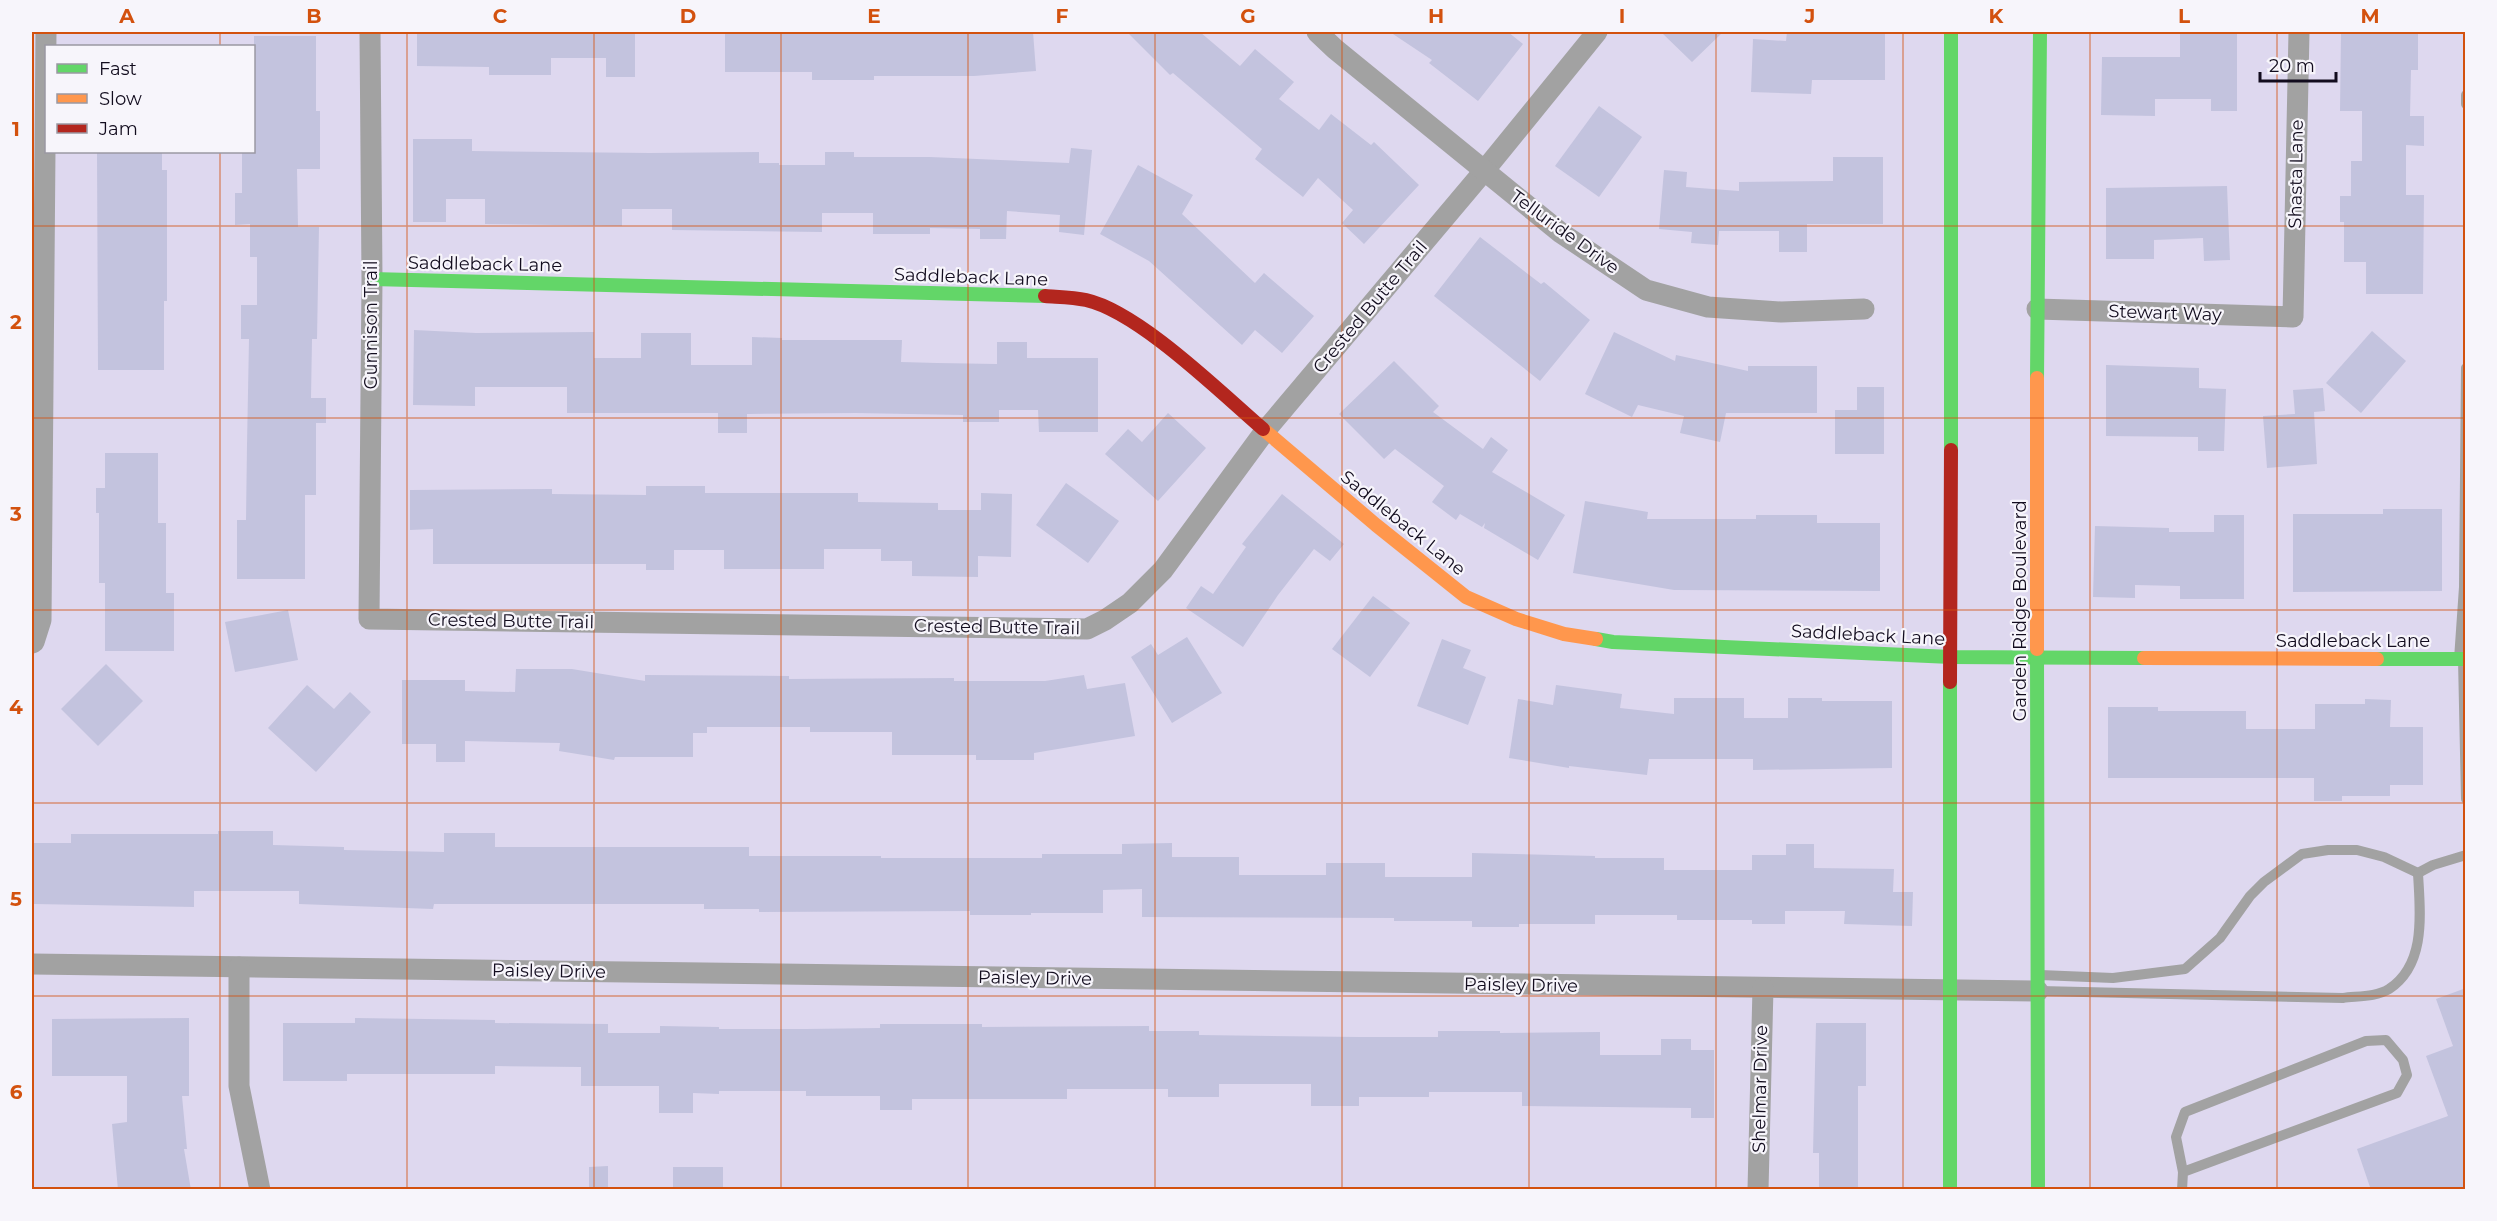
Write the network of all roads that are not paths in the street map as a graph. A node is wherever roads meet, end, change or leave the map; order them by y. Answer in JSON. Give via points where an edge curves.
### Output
{"nodes":[{"id":1,"x":370,"y":32,"type":"edge"},
{"id":2,"x":1317,"y":32,"type":"edge"},
{"id":3,"x":1597,"y":32,"type":"edge"},
{"id":4,"x":1951,"y":32,"type":"edge"},
{"id":5,"x":2040,"y":32,"type":"edge"},
{"id":6,"x":2299,"y":32,"type":"edge"},
{"id":7,"x":2466,"y":95,"type":"edge"},
{"id":8,"x":2466,"y":105,"type":"edge"},
{"id":9,"x":45,"y":150,"type":"edge"},
{"id":10,"x":1484,"y":171,"type":"junction"},
{"id":11,"x":372,"y":279,"type":"junction"},
{"id":12,"x":1864,"y":309,"type":"dead end"},
{"id":13,"x":2037,"y":309,"type":"junction"},
{"id":14,"x":2293,"y":317,"type":"joint"},
{"id":15,"x":2466,"y":368,"type":"edge"},
{"id":16,"x":1265,"y":431,"type":"junction"},
{"id":17,"x":369,"y":620,"type":"joint"},
{"id":18,"x":33,"y":642,"type":"edge"},
{"id":19,"x":1951,"y":657,"type":"junction"},
{"id":20,"x":2038,"y":658,"type":"junction"},
{"id":21,"x":2463,"y":659,"type":"edge"},
{"id":22,"x":2466,"y":799,"type":"edge"},
{"id":23,"x":2466,"y":855,"type":"edge"},
{"id":24,"x":2418,"y":873,"type":"junction"},
{"id":25,"x":32,"y":964,"type":"edge"},
{"id":26,"x":239,"y":967,"type":"junction"},
{"id":27,"x":2038,"y":983,"type":"junction"},
{"id":28,"x":1763,"y":988,"type":"junction"},
{"id":29,"x":1950,"y":992,"type":"junction"},
{"id":30,"x":2182,"y":1172,"type":"junction"},
{"id":31,"x":260,"y":1190,"type":"edge"},
{"id":32,"x":1758,"y":1190,"type":"edge"},
{"id":33,"x":1950,"y":1190,"type":"edge"},
{"id":34,"x":2038,"y":1190,"type":"edge"},
{"id":35,"x":2182,"y":1190,"type":"edge"}],
"edges":[{"from":1,"to":11,"type":"street","name":"Gunnison Trail"},
{"from":2,"to":10,"type":"street","name":"Telluride Drive"},
{"from":3,"to":10,"type":"street","name":"Crested Butte Trail"},
{"from":4,"to":19,"type":"main road"},
{"from":5,"to":13,"type":"main road","name":"Garden Ridge Boulevard"},
{"from":6,"to":14,"type":"street","name":"Shasta Lane"},
{"from":7,"to":8,"type":"lane"},
{"from":9,"to":18,"type":"street","via":[[41,620]]},
{"from":10,"to":12,"type":"street","name":"Telluride Drive","via":[[1561,232],[1646,290],[1708,307],[1781,312]]},
{"from":10,"to":16,"type":"street","name":"Crested Butte Trail"},
{"from":11,"to":16,"type":"main road","name":"Saddleback Lane","via":[[1087,300],[1152,334]]},
{"from":11,"to":17,"type":"street","name":"Gunnison Trail"},
{"from":13,"to":14,"type":"street","name":"Stewart Way"},
{"from":13,"to":20,"type":"main road","name":"Garden Ridge Boulevard"},
{"from":15,"to":21,"type":"lane"},
{"from":16,"to":17,"type":"street","name":"Crested Butte Trail","via":[[1163,570],[1130,603],[1087,629]]},
{"from":16,"to":19,"type":"main road","name":"Saddleback Lane","via":[[1466,597],[1516,619],[1564,634],[1613,642]]},
{"from":19,"to":20,"type":"main road","name":"Saddleback Lane"},
{"from":19,"to":29,"type":"main road"},
{"from":20,"to":21,"type":"main road","name":"Saddleback Lane"},
{"from":20,"to":27,"type":"main road","name":"Garden Ridge Boulevard"},
{"from":21,"to":22,"type":"lane"},
{"from":23,"to":24,"type":"lane"},
{"from":24,"to":27,"type":"lane","via":[[2357,850],[2302,854],[2264,882],[2220,938],[2185,969]]},
{"from":24,"to":27,"type":"lane","via":[[2420,921],[2414,961],[2388,989],[2372,995],[2343,998]]},
{"from":25,"to":26,"type":"street","name":"Paisley Drive"},
{"from":26,"to":28,"type":"street","name":"Paisley Drive"},
{"from":26,"to":31,"type":"street","via":[[239,1086]]},
{"from":27,"to":29,"type":"street","name":"Paisley Drive"},
{"from":27,"to":34,"type":"main road","name":"Garden Ridge Boulevard"},
{"from":28,"to":29,"type":"street","name":"Paisley Drive"},
{"from":28,"to":32,"type":"street","name":"Shelmar Drive"},
{"from":29,"to":33,"type":"main road"},
{"from":30,"to":30,"type":"lane","via":[[2397,1093],[2407,1075],[2403,1060],[2386,1040],[2366,1041],[2185,1112],[2176,1137]]},
{"from":30,"to":35,"type":"lane"}]}
